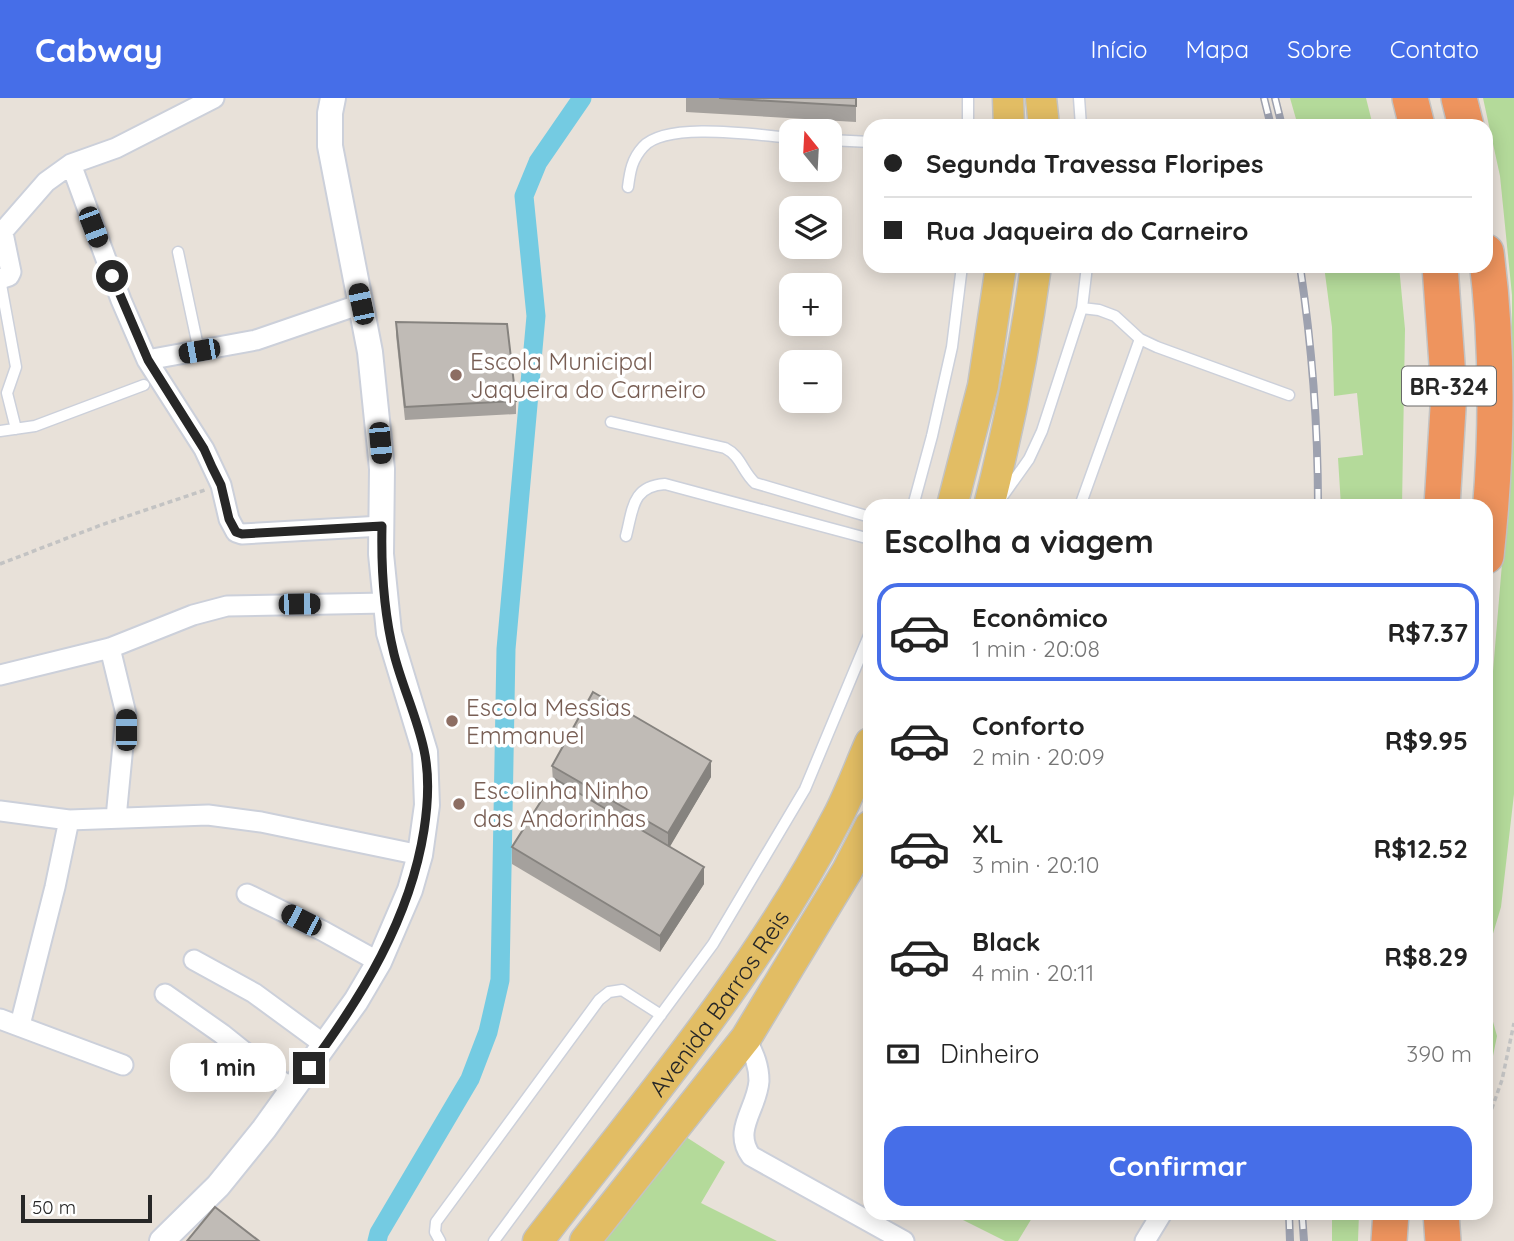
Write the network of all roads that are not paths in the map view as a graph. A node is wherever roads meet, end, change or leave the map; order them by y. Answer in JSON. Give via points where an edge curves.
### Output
{"nodes":[{"id":1,"x":214,"y":98,"type":"edge"},
{"id":2,"x":968,"y":98,"type":"edge"},
{"id":3,"x":1008,"y":98,"type":"edge"},
{"id":4,"x":1041,"y":98,"type":"edge"},
{"id":5,"x":1079,"y":98,"type":"edge"},
{"id":6,"x":1410,"y":98,"type":"edge"},
{"id":7,"x":1459,"y":98,"type":"edge"},
{"id":8,"x":330,"y":99,"type":"edge"},
{"id":9,"x":968,"y":119,"type":"edge"},
{"id":10,"x":1009,"y":119,"type":"edge"},
{"id":11,"x":1043,"y":119,"type":"edge"},
{"id":12,"x":1080,"y":119,"type":"edge"},
{"id":13,"x":1415,"y":119,"type":"edge"},
{"id":14,"x":1464,"y":119,"type":"edge"},
{"id":15,"x":779,"y":137,"type":"edge"},
{"id":16,"x":842,"y":141,"type":"edge"},
{"id":17,"x":863,"y":142,"type":"edge"},
{"id":18,"x":71,"y":164,"type":"junction"},
{"id":19,"x":628,"y":187,"type":"dead end"},
{"id":20,"x":178,"y":252,"type":"dead end"},
{"id":21,"x":961,"y":273,"type":"edge"},
{"id":22,"x":1000,"y":273,"type":"edge"},
{"id":23,"x":1035,"y":273,"type":"edge"},
{"id":24,"x":1086,"y":273,"type":"edge"},
{"id":25,"x":1440,"y":273,"type":"edge"},
{"id":26,"x":1489,"y":273,"type":"edge"},
{"id":27,"x":0,"y":279,"type":"edge"},
{"id":28,"x":361,"y":304,"type":"junction"},
{"id":29,"x":1082,"y":308,"type":"junction"},
{"id":30,"x":1140,"y":339,"type":"junction"},
{"id":31,"x":199,"y":351,"type":"junction"},
{"id":32,"x":148,"y":360,"type":"junction"},
{"id":33,"x":144,"y":385,"type":"dead end"},
{"id":34,"x":1289,"y":395,"type":"dead end"},
{"id":35,"x":611,"y":422,"type":"dead end"},
{"id":36,"x":16,"y":429,"type":"junction"},
{"id":37,"x":0,"y":431,"type":"edge"},
{"id":38,"x":915,"y":499,"type":"edge"},
{"id":39,"x":954,"y":499,"type":"edge"},
{"id":40,"x":991,"y":499,"type":"edge"},
{"id":41,"x":1000,"y":499,"type":"edge"},
{"id":42,"x":1083,"y":499,"type":"edge"},
{"id":43,"x":1442,"y":499,"type":"edge"},
{"id":44,"x":1490,"y":499,"type":"edge"},
{"id":45,"x":863,"y":515,"type":"edge"},
{"id":46,"x":382,"y":526,"type":"junction"},
{"id":47,"x":626,"y":536,"type":"dead end"},
{"id":48,"x":863,"y":537,"type":"edge"},
{"id":49,"x":386,"y":603,"type":"junction"},
{"id":50,"x":110,"y":648,"type":"junction"},
{"id":51,"x":863,"y":649,"type":"edge"},
{"id":52,"x":0,"y":675,"type":"edge"},
{"id":53,"x":863,"y":759,"type":"edge"},
{"id":54,"x":0,"y":811,"type":"edge"},
{"id":55,"x":116,"y":818,"type":"junction"},
{"id":56,"x":69,"y":820,"type":"junction"},
{"id":57,"x":863,"y":840,"type":"edge"},
{"id":58,"x":420,"y":855,"type":"junction"},
{"id":59,"x":247,"y":894,"type":"dead end"},
{"id":60,"x":194,"y":960,"type":"dead end"},
{"id":61,"x":379,"y":962,"type":"junction"},
{"id":62,"x":165,"y":994,"type":"dead end"},
{"id":63,"x":661,"y":1015,"type":"junction"},
{"id":64,"x":0,"y":1019,"type":"edge"},
{"id":65,"x":20,"y":1025,"type":"junction"},
{"id":66,"x":746,"y":1038,"type":"junction"},
{"id":67,"x":326,"y":1045,"type":"junction"},
{"id":68,"x":122,"y":1065,"type":"dead end"},
{"id":69,"x":292,"y":1090,"type":"junction"},
{"id":70,"x":863,"y":1218,"type":"edge"},
{"id":71,"x":866,"y":1220,"type":"edge"},
{"id":72,"x":1158,"y":1220,"type":"edge"},
{"id":73,"x":1390,"y":1220,"type":"edge"},
{"id":74,"x":1406,"y":1220,"type":"edge"},
{"id":75,"x":1442,"y":1220,"type":"edge"},
{"id":76,"x":162,"y":1241,"type":"edge"},
{"id":77,"x":440,"y":1241,"type":"edge"},
{"id":78,"x":494,"y":1241,"type":"edge"},
{"id":79,"x":538,"y":1241,"type":"edge"},
{"id":80,"x":585,"y":1241,"type":"edge"},
{"id":81,"x":904,"y":1241,"type":"edge"},
{"id":82,"x":1145,"y":1241,"type":"edge"},
{"id":83,"x":1389,"y":1241,"type":"edge"},
{"id":84,"x":1408,"y":1241,"type":"edge"},
{"id":85,"x":1443,"y":1241,"type":"edge"}],
"edges":[{"from":1,"to":18,"type":"street","via":[[116,148]]},
{"from":2,"to":9,"type":"lane"},
{"from":3,"to":10,"type":"main road"},
{"from":4,"to":11,"type":"main road"},
{"from":5,"to":12,"type":"lane"},
{"from":6,"to":13,"type":"highway"},
{"from":7,"to":14,"type":"highway"},
{"from":8,"to":28,"type":"street","via":[[330,146]]},
{"from":15,"to":19,"type":"lane","via":[[686,131],[663,135],[638,153]]},
{"from":16,"to":17,"type":"lane"},
{"from":18,"to":27,"type":"street","via":[[46,182],[4,231],[12,272]]},
{"from":18,"to":32,"type":"street"},
{"from":20,"to":31,"type":"lane"},
{"from":21,"to":38,"type":"lane","via":[[952,347]]},
{"from":22,"to":39,"type":"main road","via":[[983,386]]},
{"from":23,"to":40,"type":"main road","via":[[1013,409]]},
{"from":24,"to":29,"type":"lane"},
{"from":25,"to":43,"type":"highway","number":"BR-324","via":[[1449,392]]},
{"from":26,"to":44,"type":"highway","number":"BR-324","via":[[1495,410]]},
{"from":27,"to":36,"type":"lane","via":[[16,367],[7,393]]},
{"from":28,"to":31,"type":"street","via":[[256,340]]},
{"from":28,"to":46,"type":"street","via":[[382,469]]},
{"from":29,"to":30,"type":"lane","via":[[1115,316]]},
{"from":29,"to":41,"type":"lane","via":[[1042,431],[1029,459]]},
{"from":30,"to":34,"type":"lane"},
{"from":30,"to":42,"type":"lane"},
{"from":31,"to":32,"type":"street"},
{"from":32,"to":46,"type":"street","via":[[204,449],[221,485],[233,529],[242,534]]},
{"from":33,"to":36,"type":"lane"},
{"from":35,"to":45,"type":"lane","via":[[725,448],[739,458],[755,483]]},
{"from":36,"to":37,"type":"lane"},
{"from":46,"to":49,"type":"street"},
{"from":47,"to":48,"type":"lane","via":[[635,499],[653,484],[665,484]]},
{"from":49,"to":50,"type":"street","via":[[227,606]]},
{"from":49,"to":58,"type":"street","via":[[394,656],[425,752],[428,805]]},
{"from":50,"to":52,"type":"street"},
{"from":50,"to":55,"type":"street","via":[[126,714]]},
{"from":51,"to":63,"type":"lane","via":[[805,789],[713,944]]},
{"from":53,"to":79,"type":"main road","name":"Avenida Barros Reis","via":[[838,815],[763,943],[707,1023]]},
{"from":54,"to":56,"type":"street"},
{"from":55,"to":56,"type":"street"},
{"from":55,"to":58,"type":"street","via":[[208,815]]},
{"from":56,"to":65,"type":"street"},
{"from":57,"to":66,"type":"main road","name":"Avenida Barros Reis"},
{"from":58,"to":61,"type":"street"},
{"from":59,"to":61,"type":"street"},
{"from":60,"to":67,"type":"street","via":[[254,993]]},
{"from":61,"to":67,"type":"street"},
{"from":62,"to":69,"type":"street"},
{"from":63,"to":77,"type":"lane","via":[[622,990],[599,1000],[436,1222]]},
{"from":63,"to":78,"type":"lane"},
{"from":64,"to":65,"type":"street"},
{"from":65,"to":68,"type":"street"},
{"from":66,"to":70,"type":"street","via":[[756,1057],[759,1084],[743,1134],[751,1156]]},
{"from":66,"to":80,"type":"main road","name":"Avenida Barros Reis"},
{"from":67,"to":69,"type":"street"},
{"from":69,"to":76,"type":"street","via":[[218,1186]]},
{"from":71,"to":81,"type":"street"},
{"from":72,"to":82,"type":"street"},
{"from":73,"to":83,"type":"highway"},
{"from":74,"to":84,"type":"highway"},
{"from":75,"to":85,"type":"highway"}]}
